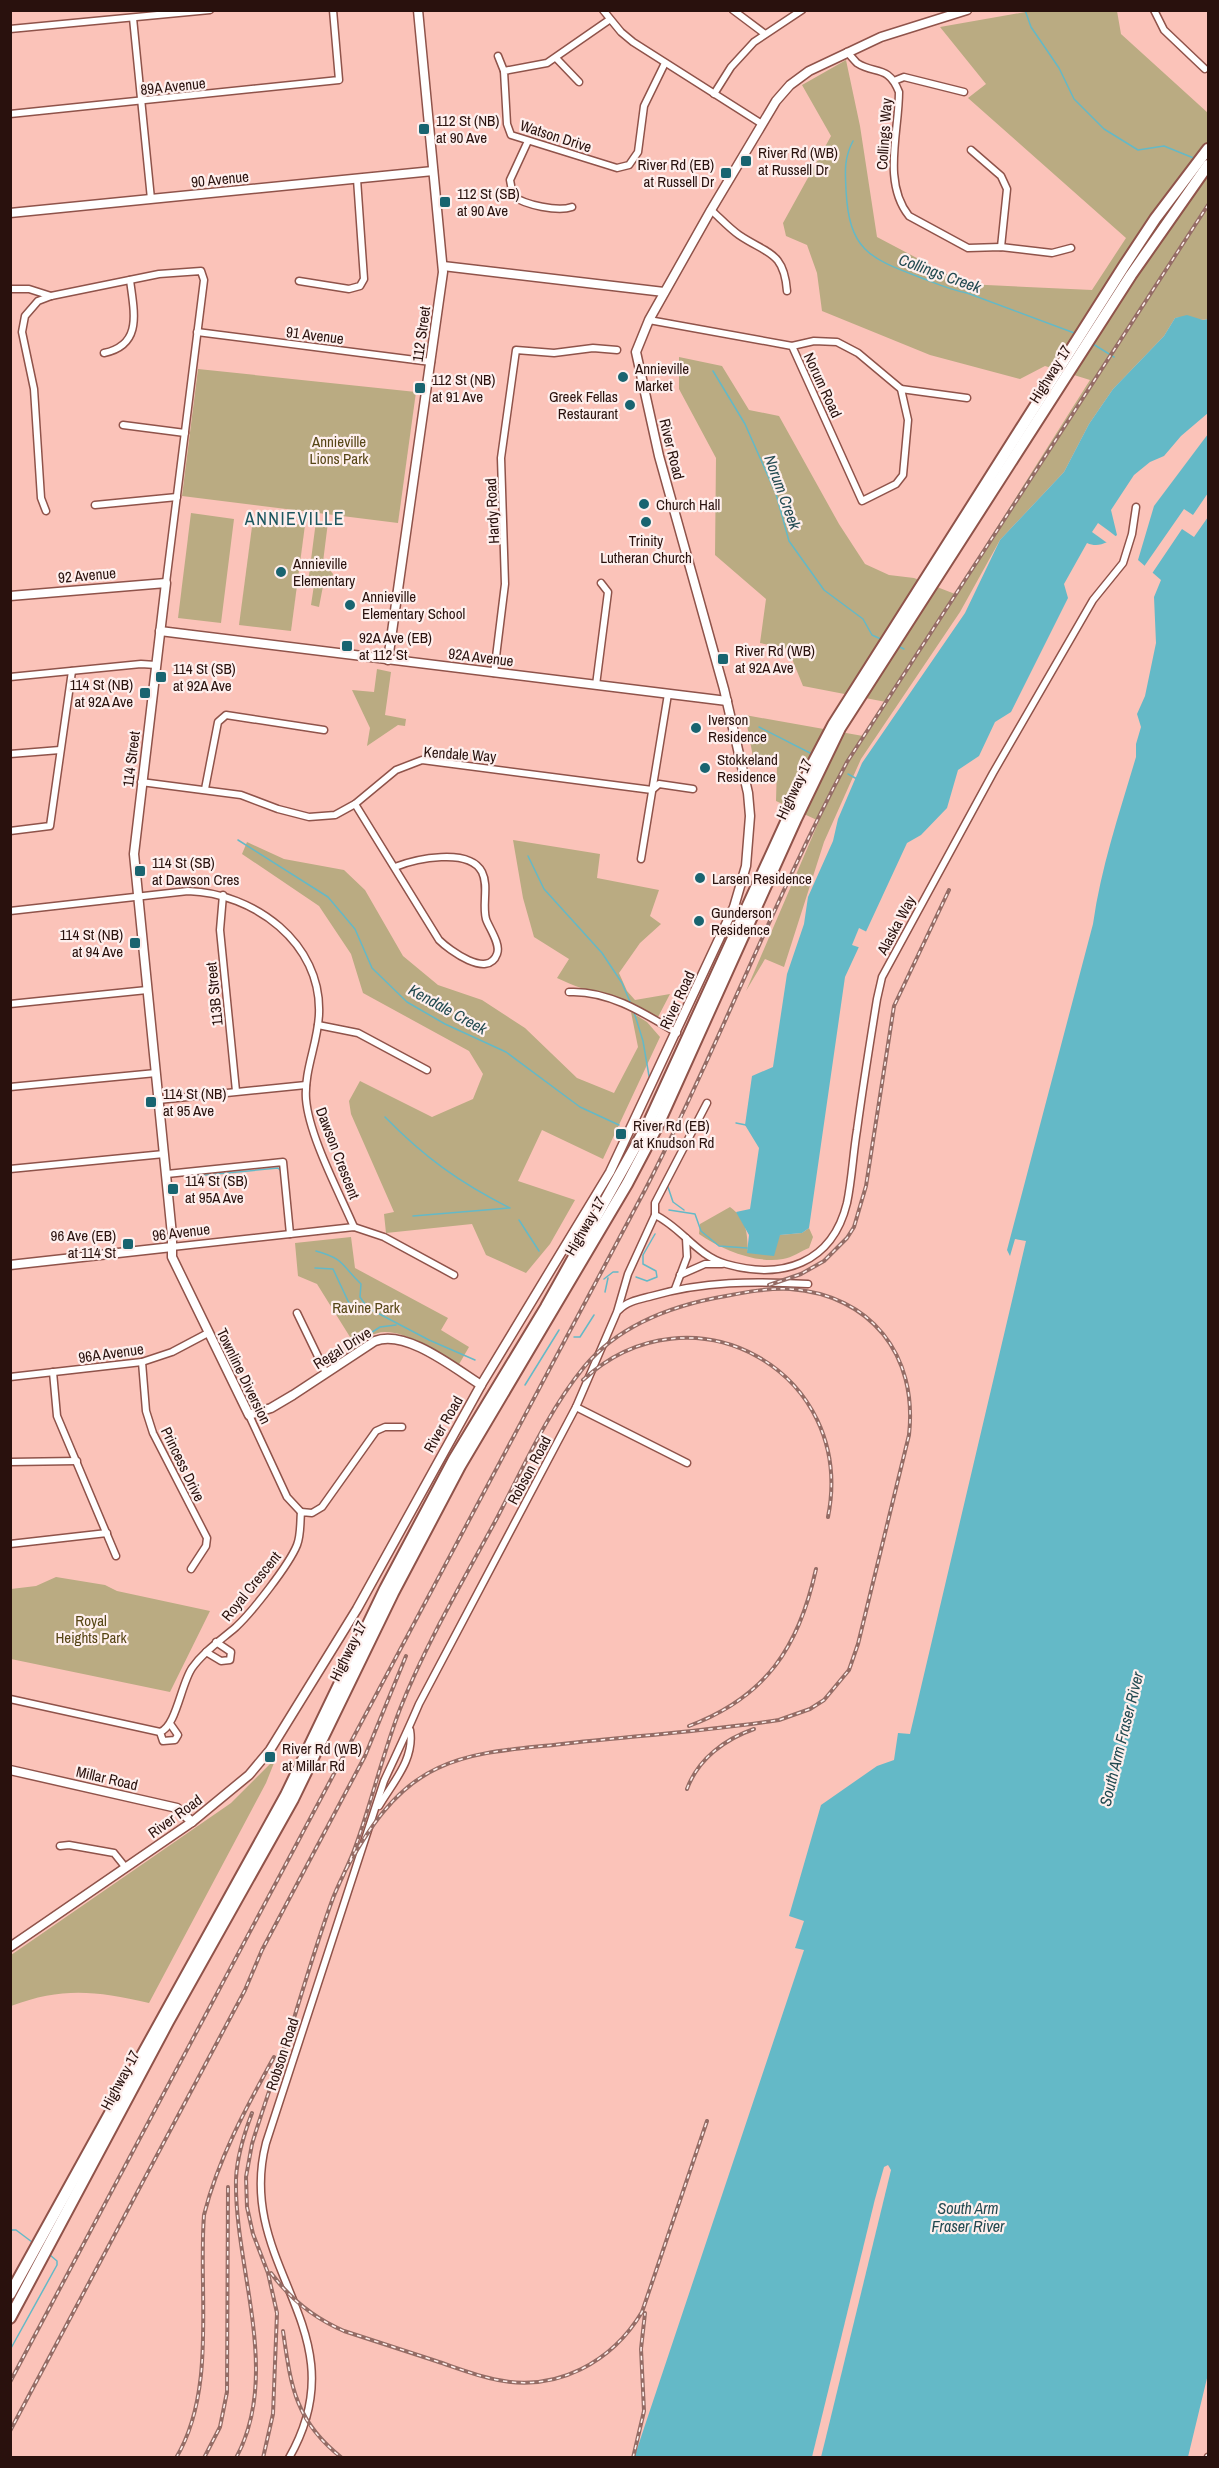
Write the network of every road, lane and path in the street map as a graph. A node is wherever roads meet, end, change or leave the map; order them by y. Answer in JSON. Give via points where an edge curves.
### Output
{"nodes":[{"id":1,"x":210,"y":10,"type":"edge"},
{"id":2,"x":333,"y":10,"type":"edge"},
{"id":3,"x":418,"y":10,"type":"edge"},
{"id":4,"x":603,"y":10,"type":"edge"},
{"id":5,"x":733,"y":10,"type":"edge"},
{"id":6,"x":802,"y":10,"type":"edge"},
{"id":7,"x":967,"y":10,"type":"edge"},
{"id":8,"x":1154,"y":10,"type":"edge"},
{"id":9,"x":133,"y":18,"type":"junction"},
{"id":10,"x":609,"y":20,"type":"junction"},
{"id":11,"x":10,"y":29,"type":"edge"},
{"id":12,"x":765,"y":34,"type":"junction"},
{"id":13,"x":847,"y":52,"type":"junction"},
{"id":14,"x":498,"y":56,"type":"dead end"},
{"id":15,"x":556,"y":58,"type":"junction"},
{"id":16,"x":665,"y":63,"type":"junction"},
{"id":17,"x":1205,"y":69,"type":"dead end"},
{"id":18,"x":504,"y":71,"type":"junction"},
{"id":19,"x":894,"y":81,"type":"junction"},
{"id":20,"x":579,"y":82,"type":"dead end"},
{"id":21,"x":964,"y":92,"type":"dead end"},
{"id":22,"x":714,"y":94,"type":"junction"},
{"id":23,"x":142,"y":101,"type":"junction"},
{"id":24,"x":10,"y":114,"type":"edge"},
{"id":25,"x":762,"y":124,"type":"junction"},
{"id":26,"x":528,"y":141,"type":"junction"},
{"id":27,"x":1209,"y":149,"type":"edge"},
{"id":28,"x":972,"y":150,"type":"dead end"},
{"id":29,"x":1209,"y":165,"type":"edge"},
{"id":30,"x":433,"y":171,"type":"junction"},
{"id":31,"x":1191,"y":178,"type":"junction"},
{"id":32,"x":357,"y":179,"type":"junction"},
{"id":33,"x":151,"y":199,"type":"junction"},
{"id":34,"x":572,"y":207,"type":"dead end"},
{"id":35,"x":711,"y":210,"type":"junction"},
{"id":36,"x":10,"y":213,"type":"edge"},
{"id":37,"x":1001,"y":247,"type":"junction"},
{"id":38,"x":1071,"y":248,"type":"dead end"},
{"id":39,"x":443,"y":266,"type":"junction"},
{"id":40,"x":130,"y":280,"type":"junction"},
{"id":41,"x":299,"y":281,"type":"dead end"},
{"id":42,"x":11,"y":290,"type":"edge"},
{"id":43,"x":787,"y":291,"type":"dead end"},
{"id":44,"x":664,"y":292,"type":"junction"},
{"id":45,"x":51,"y":296,"type":"junction"},
{"id":46,"x":649,"y":320,"type":"junction"},
{"id":47,"x":197,"y":332,"type":"junction"},
{"id":48,"x":792,"y":346,"type":"junction"},
{"id":49,"x":617,"y":350,"type":"dead end"},
{"id":50,"x":104,"y":353,"type":"dead end"},
{"id":51,"x":431,"y":362,"type":"junction"},
{"id":52,"x":901,"y":389,"type":"junction"},
{"id":53,"x":967,"y":398,"type":"dead end"},
{"id":54,"x":123,"y":425,"type":"dead end"},
{"id":55,"x":185,"y":433,"type":"junction"},
{"id":56,"x":177,"y":497,"type":"junction"},
{"id":57,"x":95,"y":505,"type":"dead end"},
{"id":58,"x":1136,"y":507,"type":"dead end"},
{"id":59,"x":46,"y":511,"type":"dead end"},
{"id":60,"x":166,"y":583,"type":"junction"},
{"id":61,"x":601,"y":583,"type":"dead end"},
{"id":62,"x":10,"y":596,"type":"edge"},
{"id":63,"x":160,"y":631,"type":"junction"},
{"id":64,"x":388,"y":660,"type":"junction"},
{"id":65,"x":156,"y":666,"type":"junction"},
{"id":66,"x":72,"y":671,"type":"junction"},
{"id":67,"x":494,"y":673,"type":"junction"},
{"id":68,"x":10,"y":677,"type":"edge"},
{"id":69,"x":596,"y":685,"type":"junction"},
{"id":70,"x":668,"y":694,"type":"junction"},
{"id":71,"x":727,"y":701,"type":"junction"},
{"id":72,"x":324,"y":730,"type":"dead end"},
{"id":73,"x":60,"y":750,"type":"junction"},
{"id":74,"x":10,"y":754,"type":"edge"},
{"id":75,"x":816,"y":766,"type":"junction"},
{"id":76,"x":141,"y":782,"type":"junction"},
{"id":77,"x":205,"y":789,"type":"junction"},
{"id":78,"x":693,"y":789,"type":"dead end"},
{"id":79,"x":652,"y":790,"type":"junction"},
{"id":80,"x":356,"y":804,"type":"junction"},
{"id":81,"x":10,"y":831,"type":"edge"},
{"id":82,"x":641,"y":859,"type":"dead end"},
{"id":83,"x":395,"y":867,"type":"junction"},
{"id":84,"x":223,"y":896,"type":"junction"},
{"id":85,"x":138,"y":897,"type":"junction"},
{"id":86,"x":10,"y":910,"type":"edge"},
{"id":87,"x":147,"y":990,"type":"junction"},
{"id":88,"x":569,"y":992,"type":"dead end"},
{"id":89,"x":10,"y":1004,"type":"edge"},
{"id":90,"x":318,"y":1025,"type":"junction"},
{"id":91,"x":677,"y":1033,"type":"junction"},
{"id":92,"x":427,"y":1070,"type":"dead end"},
{"id":93,"x":156,"y":1073,"type":"junction"},
{"id":94,"x":306,"y":1085,"type":"junction"},
{"id":95,"x":10,"y":1087,"type":"edge"},
{"id":96,"x":236,"y":1091,"type":"junction"},
{"id":97,"x":158,"y":1100,"type":"junction"},
{"id":98,"x":707,"y":1103,"type":"dead end"},
{"id":99,"x":164,"y":1154,"type":"junction"},
{"id":100,"x":10,"y":1169,"type":"edge"},
{"id":101,"x":166,"y":1174,"type":"junction"},
{"id":102,"x":655,"y":1215,"type":"junction"},
{"id":103,"x":354,"y":1227,"type":"junction"},
{"id":104,"x":290,"y":1234,"type":"junction"},
{"id":105,"x":686,"y":1238,"type":"junction"},
{"id":106,"x":172,"y":1247,"type":"junction"},
{"id":107,"x":725,"y":1264,"type":"junction"},
{"id":108,"x":10,"y":1265,"type":"edge"},
{"id":109,"x":454,"y":1275,"type":"dead end"},
{"id":110,"x":680,"y":1275,"type":"junction"},
{"id":111,"x":808,"y":1284,"type":"dead end"},
{"id":112,"x":675,"y":1290,"type":"junction"},
{"id":113,"x":617,"y":1312,"type":"junction"},
{"id":114,"x":297,"y":1313,"type":"dead end"},
{"id":115,"x":208,"y":1333,"type":"junction"},
{"id":116,"x":142,"y":1362,"type":"junction"},
{"id":117,"x":53,"y":1372,"type":"junction"},
{"id":118,"x":326,"y":1373,"type":"junction"},
{"id":119,"x":10,"y":1377,"type":"edge"},
{"id":120,"x":481,"y":1384,"type":"junction"},
{"id":121,"x":576,"y":1407,"type":"junction"},
{"id":122,"x":249,"y":1415,"type":"junction"},
{"id":123,"x":402,"y":1427,"type":"dead end"},
{"id":124,"x":76,"y":1461,"type":"junction"},
{"id":125,"x":10,"y":1462,"type":"edge"},
{"id":126,"x":687,"y":1463,"type":"dead end"},
{"id":127,"x":301,"y":1512,"type":"junction"},
{"id":128,"x":107,"y":1533,"type":"junction"},
{"id":129,"x":10,"y":1544,"type":"edge"},
{"id":130,"x":117,"y":1556,"type":"dead end"},
{"id":131,"x":191,"y":1569,"type":"dead end"},
{"id":132,"x":216,"y":1642,"type":"junction"},
{"id":133,"x":206,"y":1652,"type":"junction"},
{"id":134,"x":10,"y":1699,"type":"edge"},
{"id":135,"x":171,"y":1725,"type":"junction"},
{"id":136,"x":410,"y":1731,"type":"junction"},
{"id":137,"x":160,"y":1732,"type":"junction"},
{"id":138,"x":10,"y":1770,"type":"edge"},
{"id":139,"x":372,"y":1819,"type":"junction"},
{"id":140,"x":192,"y":1822,"type":"junction"},
{"id":141,"x":60,"y":1846,"type":"dead end"},
{"id":142,"x":126,"y":1868,"type":"junction"},
{"id":143,"x":10,"y":1947,"type":"edge"},
{"id":144,"x":10,"y":2294,"type":"edge"},
{"id":145,"x":10,"y":2318,"type":"edge"},
{"id":146,"x":289,"y":2457,"type":"edge"}],
"edges":[{"from":1,"to":9,"type":"street"},
{"from":2,"to":23,"type":"street","name":"89A Avenue","via":[[339,80]]},
{"from":3,"to":30,"type":"street","name":"112 Street"},
{"from":4,"to":10,"type":"street"},
{"from":5,"to":12,"type":"street"},
{"from":6,"to":12,"type":"street"},
{"from":7,"to":13,"type":"street","name":"River Road","via":[[921,22]]},
{"from":8,"to":17,"type":"street","via":[[1164,30]]},
{"from":9,"to":11,"type":"street"},
{"from":9,"to":23,"type":"street"},
{"from":10,"to":15,"type":"street"},
{"from":10,"to":16,"type":"street"},
{"from":12,"to":22,"type":"street","via":[[737,60]]},
{"from":13,"to":19,"type":"street","name":"Collings Way","via":[[858,63],[879,69]]},
{"from":13,"to":25,"type":"street","name":"River Road","via":[[790,85]]},
{"from":14,"to":18,"type":"street"},
{"from":15,"to":18,"type":"street"},
{"from":15,"to":20,"type":"street"},
{"from":16,"to":22,"type":"street"},
{"from":16,"to":26,"type":"street","name":"Watson Drive","via":[[644,106],[638,152],[628,165],[617,168]]},
{"from":18,"to":26,"type":"street","name":"Watson Drive","via":[[509,131]]},
{"from":19,"to":21,"type":"street","via":[[904,77]]},
{"from":19,"to":37,"type":"street","name":"Collings Way","via":[[899,98],[893,177],[903,208],[909,216],[968,248]]},
{"from":22,"to":25,"type":"street"},
{"from":23,"to":24,"type":"street","name":"89A Avenue"},
{"from":23,"to":33,"type":"street"},
{"from":25,"to":35,"type":"street","name":"River Road"},
{"from":26,"to":34,"type":"street","via":[[510,180],[513,196],[560,209]]},
{"from":27,"to":31,"type":"highway","name":"Highway 17"},
{"from":28,"to":37,"type":"street","via":[[1001,176],[1007,189]]},
{"from":29,"to":31,"type":"highway","name":"Highway 17"},
{"from":30,"to":32,"type":"street","name":"90 Avenue"},
{"from":30,"to":39,"type":"street","name":"112 Street"},
{"from":31,"to":75,"type":"highway","name":"Highway 17","via":[[900,625]]},
{"from":32,"to":33,"type":"street","name":"90 Avenue"},
{"from":32,"to":41,"type":"street","via":[[364,279],[360,286],[348,289]]},
{"from":33,"to":36,"type":"street","name":"90 Avenue"},
{"from":35,"to":43,"type":"street","via":[[739,235],[772,253],[786,280]]},
{"from":35,"to":44,"type":"street","name":"River Road"},
{"from":37,"to":38,"type":"street","name":"Collings Way","via":[[1052,253]]},
{"from":39,"to":44,"type":"street"},
{"from":39,"to":51,"type":"street","name":"112 Street"},
{"from":40,"to":45,"type":"street"},
{"from":40,"to":47,"type":"street","name":"114 Street","via":[[198,270],[204,275]]},
{"from":40,"to":50,"type":"street","via":[[132,336],[121,350]]},
{"from":42,"to":45,"type":"street","via":[[29,289]]},
{"from":44,"to":46,"type":"street","name":"River Road"},
{"from":45,"to":59,"type":"street","via":[[38,301],[25,316],[22,332],[34,389],[41,498]]},
{"from":46,"to":48,"type":"street","name":"Norum Road"},
{"from":46,"to":71,"type":"street","name":"River Road","via":[[636,352],[637,363]]},
{"from":47,"to":51,"type":"street","name":"91 Avenue"},
{"from":47,"to":55,"type":"street","name":"114 Street"},
{"from":48,"to":52,"type":"street","via":[[814,341],[837,342],[858,353]]},
{"from":48,"to":52,"type":"street","name":"Norum Road","via":[[862,501],[896,484],[903,475],[908,420]]},
{"from":49,"to":67,"type":"street","name":"Hardy Road","via":[[516,350],[501,458],[505,584]]},
{"from":51,"to":64,"type":"street","name":"112 Street"},
{"from":52,"to":53,"type":"street"},
{"from":54,"to":55,"type":"street"},
{"from":55,"to":56,"type":"street","name":"114 Street"},
{"from":56,"to":57,"type":"street"},
{"from":56,"to":60,"type":"street","name":"114 Street"},
{"from":58,"to":107,"type":"street","name":"Alaska Way","via":[[1123,563],[1093,600],[882,977],[847,1201],[836,1228],[822,1249],[795,1267],[772,1270]]},
{"from":60,"to":62,"type":"street","name":"92 Avenue"},
{"from":60,"to":63,"type":"street","name":"114 Street"},
{"from":61,"to":69,"type":"street","via":[[608,592]]},
{"from":63,"to":64,"type":"street","name":"92A Avenue"},
{"from":63,"to":65,"type":"street","name":"114 Street"},
{"from":64,"to":67,"type":"street","name":"92A Avenue"},
{"from":65,"to":66,"type":"street"},
{"from":65,"to":76,"type":"street","name":"114 Street"},
{"from":66,"to":68,"type":"street"},
{"from":66,"to":73,"type":"street"},
{"from":67,"to":69,"type":"street","name":"92A Avenue"},
{"from":69,"to":70,"type":"street","name":"92A Avenue"},
{"from":70,"to":71,"type":"street","name":"92A Avenue"},
{"from":70,"to":79,"type":"street"},
{"from":71,"to":91,"type":"street","name":"River Road","via":[[748,793],[746,866],[734,907]]},
{"from":72,"to":77,"type":"street","via":[[226,716],[218,722]]},
{"from":73,"to":74,"type":"street"},
{"from":73,"to":81,"type":"street","via":[[50,826]]},
{"from":75,"to":144,"type":"highway","name":"Highway 17","via":[[620,1178],[453,1459],[385,1589],[286,1795]]},
{"from":75,"to":145,"type":"highway","name":"Highway 17","via":[[632,1174],[460,1466],[293,1799]]},
{"from":76,"to":77,"type":"street","name":"Kendale Way"},
{"from":76,"to":85,"type":"street","name":"114 Street","via":[[134,848]]},
{"from":77,"to":80,"type":"street","name":"Kendale Way","via":[[241,795],[309,817],[335,815]]},
{"from":78,"to":79,"type":"street","name":"Kendale Way","via":[[659,784]]},
{"from":79,"to":80,"type":"street","name":"Kendale Way","via":[[422,760],[396,770]]},
{"from":79,"to":82,"type":"street"},
{"from":80,"to":83,"type":"street"},
{"from":83,"to":83,"type":"street","via":[[434,856],[476,866],[482,873],[486,917],[498,948],[492,961],[475,963],[452,952],[439,940]]},
{"from":84,"to":85,"type":"street","name":"Dawson Crescent","via":[[188,891]]},
{"from":84,"to":90,"type":"street","name":"Dawson Crescent","via":[[265,915],[301,949],[315,979]]},
{"from":84,"to":96,"type":"street","name":"113B Street","via":[[220,930]]},
{"from":85,"to":86,"type":"street","name":"Dawson Crescent"},
{"from":85,"to":87,"type":"street","name":"114 Street"},
{"from":87,"to":89,"type":"street"},
{"from":87,"to":93,"type":"street","name":"114 Street"},
{"from":88,"to":91,"type":"street","via":[[611,998]]},
{"from":90,"to":92,"type":"street","via":[[358,1033]]},
{"from":90,"to":94,"type":"street","name":"Dawson Crescent"},
{"from":91,"to":120,"type":"street","name":"River Road","via":[[610,1172]]},
{"from":93,"to":95,"type":"street"},
{"from":93,"to":97,"type":"street","name":"114 Street"},
{"from":94,"to":96,"type":"street"},
{"from":94,"to":103,"type":"street","name":"Dawson Crescent","via":[[311,1122]]},
{"from":96,"to":97,"type":"street"},
{"from":97,"to":99,"type":"street","name":"114 Street"},
{"from":98,"to":102,"type":"street","name":"Robson Road","via":[[655,1203]]},
{"from":99,"to":100,"type":"street"},
{"from":99,"to":101,"type":"street","name":"114 Street"},
{"from":101,"to":104,"type":"street","via":[[283,1162]]},
{"from":101,"to":106,"type":"street","name":"114 Street"},
{"from":102,"to":105,"type":"street","name":"Alaska Way","via":[[666,1219]]},
{"from":102,"to":113,"type":"street","name":"Robson Road","via":[[628,1274]]},
{"from":103,"to":104,"type":"street","name":"96 Avenue"},
{"from":103,"to":109,"type":"street","via":[[384,1237]]},
{"from":104,"to":106,"type":"street","name":"96 Avenue"},
{"from":105,"to":107,"type":"street","name":"Alaska Way"},
{"from":105,"to":110,"type":"street","via":[[687,1257]]},
{"from":106,"to":108,"type":"street","name":"96 Avenue"},
{"from":106,"to":115,"type":"street","name":"Townline Diversion","via":[[175,1265]]},
{"from":107,"to":110,"type":"street","via":[[705,1264]]},
{"from":110,"to":112,"type":"street"},
{"from":111,"to":112,"type":"street","via":[[737,1282]]},
{"from":112,"to":113,"type":"street","via":[[628,1304]]},
{"from":113,"to":121,"type":"street","name":"Robson Road"},
{"from":114,"to":118,"type":"street"},
{"from":115,"to":116,"type":"street","name":"96A Avenue"},
{"from":115,"to":122,"type":"street","name":"Townline Diversion"},
{"from":116,"to":117,"type":"street","name":"96A Avenue"},
{"from":116,"to":131,"type":"street","name":"Princess Drive","via":[[146,1411],[153,1433],[207,1538]]},
{"from":117,"to":119,"type":"street","name":"96A Avenue"},
{"from":117,"to":124,"type":"street","via":[[57,1416]]},
{"from":118,"to":120,"type":"street","name":"Regal Drive","via":[[375,1341],[392,1337],[410,1342]]},
{"from":118,"to":122,"type":"street","name":"Regal Drive","via":[[271,1408]]},
{"from":120,"to":140,"type":"street","name":"River Road","via":[[353,1615],[281,1734],[249,1775]]},
{"from":121,"to":126,"type":"street"},
{"from":121,"to":136,"type":"street","name":"Robson Road","via":[[419,1704]]},
{"from":122,"to":127,"type":"street","name":"Townline Diversion","via":[[287,1497]]},
{"from":123,"to":127,"type":"street","via":[[376,1431],[322,1507],[312,1513]]},
{"from":124,"to":125,"type":"street"},
{"from":124,"to":128,"type":"street"},
{"from":127,"to":132,"type":"street","name":"Royal Crescent","via":[[298,1539],[290,1558],[246,1616]]},
{"from":128,"to":129,"type":"street"},
{"from":128,"to":130,"type":"street"},
{"from":132,"to":133,"type":"street","name":"Royal Crescent"},
{"from":132,"to":133,"type":"street","via":[[231,1652],[230,1660]]},
{"from":133,"to":135,"type":"street","name":"Royal Crescent","via":[[181,1690]]},
{"from":134,"to":137,"type":"street","name":"Royal Crescent"},
{"from":135,"to":137,"type":"street"},
{"from":135,"to":137,"type":"street","name":"Royal Crescent","via":[[177,1731],[175,1740],[163,1741]]},
{"from":136,"to":139,"type":"street","name":"Robson Road","via":[[384,1781]]},
{"from":136,"to":139,"type":"street","name":"Robson Road","via":[[412,1741],[405,1762]]},
{"from":138,"to":140,"type":"street","name":"Millar Road","via":[[177,1808]]},
{"from":139,"to":146,"type":"street","name":"Robson Road","via":[[263,2155],[260,2185],[264,2226],[309,2342],[313,2375],[306,2422]]},
{"from":140,"to":142,"type":"street","name":"River Road"},
{"from":141,"to":142,"type":"street","via":[[114,1853]]},
{"from":142,"to":143,"type":"street","name":"River Road"}]}
